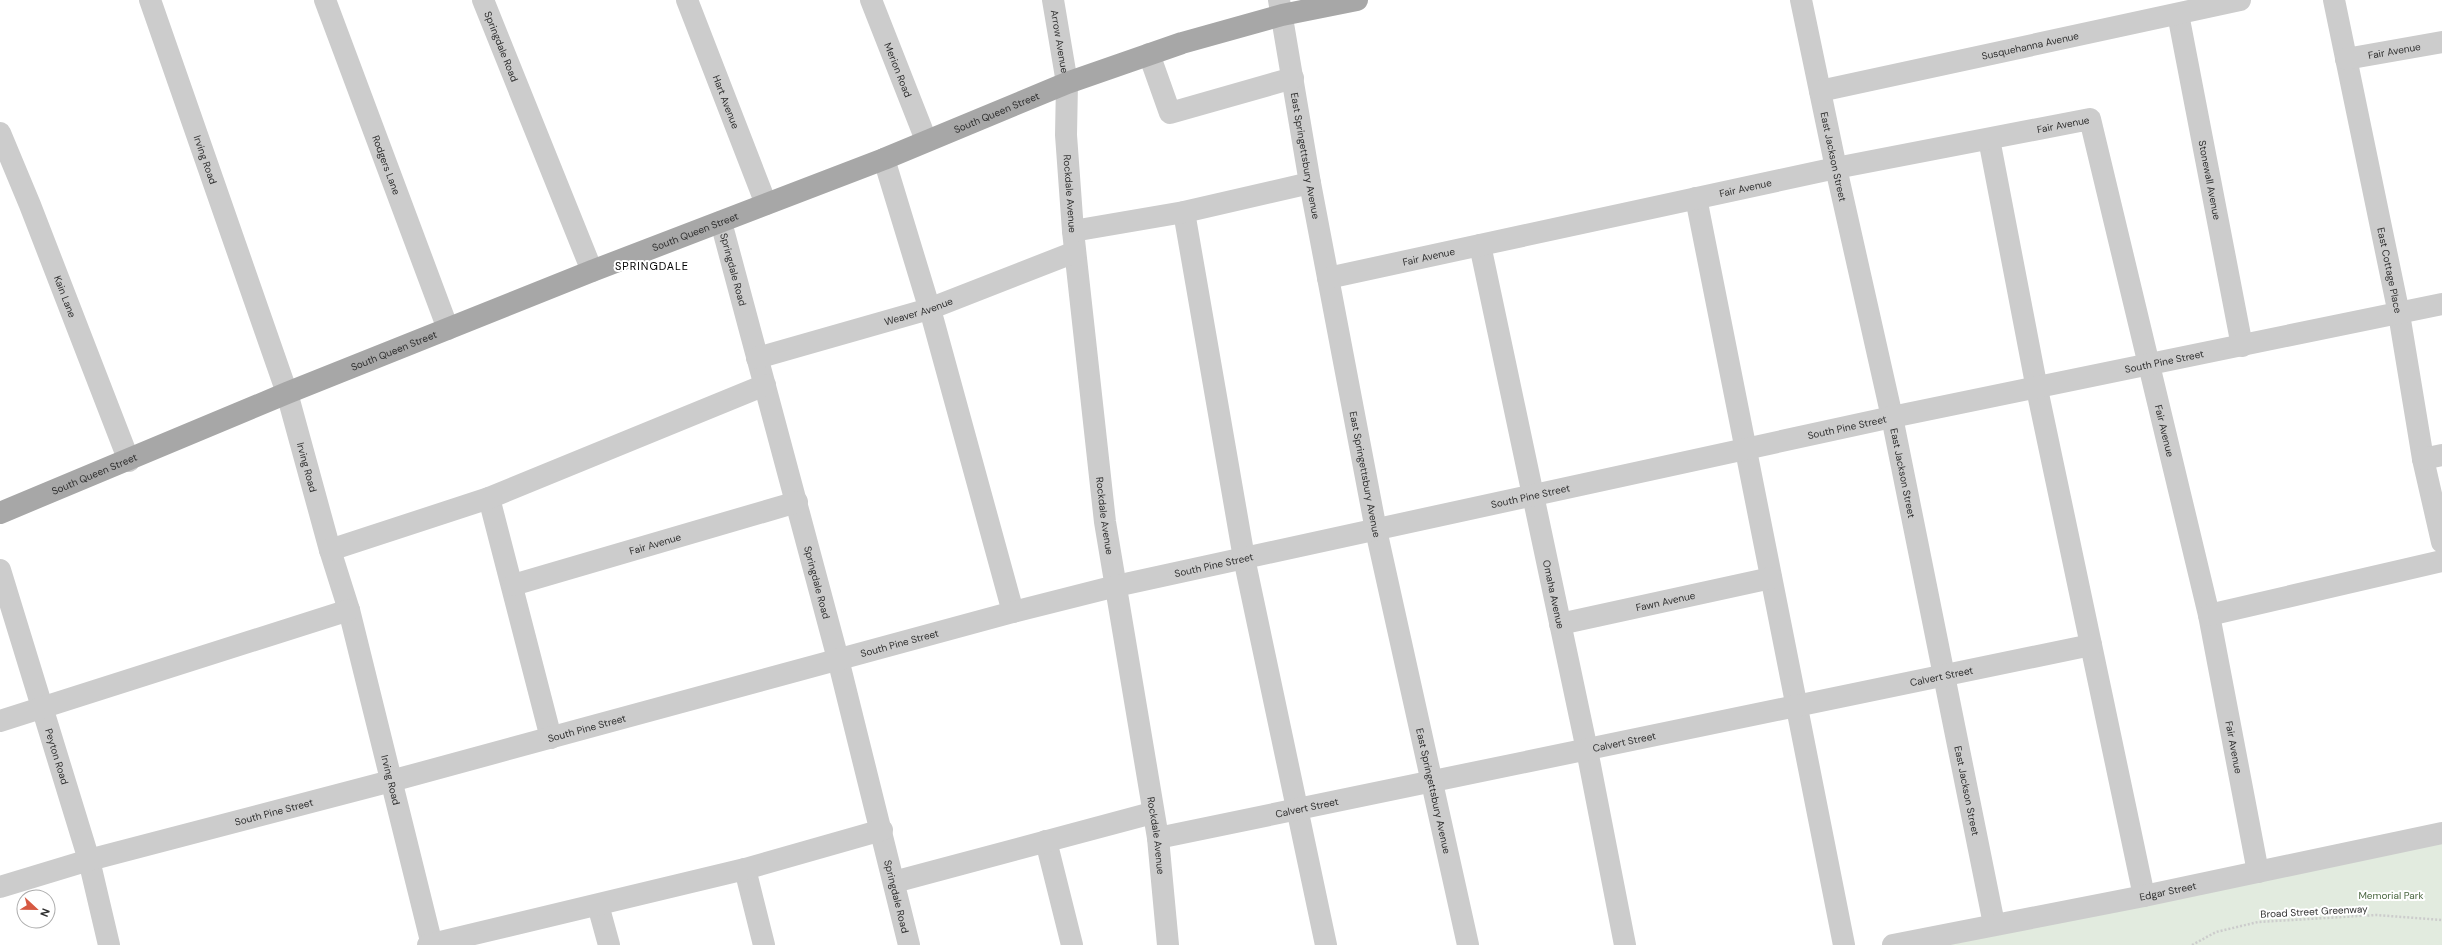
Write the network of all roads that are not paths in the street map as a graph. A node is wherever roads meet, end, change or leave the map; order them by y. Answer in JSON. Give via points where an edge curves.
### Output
{"nodes":[{"id":1,"x":150,"y":0,"type":"edge"},
{"id":2,"x":325,"y":0,"type":"edge"},
{"id":3,"x":483,"y":0,"type":"edge"},
{"id":4,"x":687,"y":0,"type":"edge"},
{"id":5,"x":871,"y":0,"type":"edge"},
{"id":6,"x":1053,"y":0,"type":"edge"},
{"id":7,"x":1357,"y":0,"type":"edge"},
{"id":8,"x":1801,"y":0,"type":"edge"},
{"id":9,"x":2240,"y":0,"type":"edge"},
{"id":10,"x":2334,"y":0,"type":"edge"},
{"id":11,"x":1281,"y":7,"type":"edge"},
{"id":12,"x":2178,"y":14,"type":"junction"},
{"id":13,"x":2442,"y":42,"type":"edge"},
{"id":14,"x":1149,"y":54,"type":"junction"},
{"id":15,"x":2346,"y":59,"type":"junction"},
{"id":16,"x":1293,"y":78,"type":"junction"},
{"id":17,"x":1067,"y":83,"type":"junction"},
{"id":18,"x":1820,"y":91,"type":"junction"},
{"id":19,"x":0,"y":133,"type":"edge"},
{"id":20,"x":1989,"y":139,"type":"junction"},
{"id":21,"x":926,"y":140,"type":"junction"},
{"id":22,"x":884,"y":159,"type":"junction"},
{"id":23,"x":1836,"y":168,"type":"junction"},
{"id":24,"x":1310,"y":183,"type":"junction"},
{"id":25,"x":1696,"y":198,"type":"junction"},
{"id":26,"x":766,"y":204,"type":"junction"},
{"id":27,"x":1184,"y":212,"type":"junction"},
{"id":28,"x":721,"y":222,"type":"junction"},
{"id":29,"x":1072,"y":231,"type":"junction"},
{"id":30,"x":1480,"y":245,"type":"junction"},
{"id":31,"x":1075,"y":252,"type":"junction"},
{"id":32,"x":592,"y":271,"type":"junction"},
{"id":33,"x":1328,"y":278,"type":"junction"},
{"id":34,"x":2442,"y":304,"type":"edge"},
{"id":35,"x":929,"y":309,"type":"junction"},
{"id":36,"x":2399,"y":314,"type":"junction"},
{"id":37,"x":448,"y":329,"type":"junction"},
{"id":38,"x":2242,"y":346,"type":"junction"},
{"id":39,"x":758,"y":358,"type":"junction"},
{"id":40,"x":2148,"y":366,"type":"junction"},
{"id":41,"x":765,"y":385,"type":"junction"},
{"id":42,"x":2037,"y":389,"type":"junction"},
{"id":43,"x":287,"y":393,"type":"junction"},
{"id":44,"x":1892,"y":417,"type":"junction"},
{"id":45,"x":1745,"y":449,"type":"junction"},
{"id":46,"x":2432,"y":457,"type":"edge"},
{"id":47,"x":128,"y":461,"type":"junction"},
{"id":48,"x":1533,"y":495,"type":"junction"},
{"id":49,"x":489,"y":498,"type":"junction"},
{"id":50,"x":797,"y":502,"type":"junction"},
{"id":51,"x":0,"y":513,"type":"edge"},
{"id":52,"x":1376,"y":530,"type":"junction"},
{"id":53,"x":2442,"y":542,"type":"edge"},
{"id":54,"x":330,"y":550,"type":"junction"},
{"id":55,"x":1244,"y":558,"type":"junction"},
{"id":56,"x":2442,"y":561,"type":"edge"},
{"id":57,"x":0,"y":570,"type":"edge"},
{"id":58,"x":1772,"y":578,"type":"junction"},
{"id":59,"x":513,"y":585,"type":"junction"},
{"id":60,"x":1116,"y":586,"type":"junction"},
{"id":61,"x":349,"y":610,"type":"junction"},
{"id":62,"x":1013,"y":612,"type":"junction"},
{"id":63,"x":2209,"y":615,"type":"junction"},
{"id":64,"x":1560,"y":624,"type":"junction"},
{"id":65,"x":2091,"y":645,"type":"junction"},
{"id":66,"x":838,"y":659,"type":"junction"},
{"id":67,"x":1945,"y":674,"type":"junction"},
{"id":68,"x":1799,"y":707,"type":"junction"},
{"id":69,"x":42,"y":708,"type":"junction"},
{"id":70,"x":0,"y":721,"type":"edge"},
{"id":71,"x":551,"y":738,"type":"junction"},
{"id":72,"x":1587,"y":750,"type":"junction"},
{"id":73,"x":391,"y":781,"type":"junction"},
{"id":74,"x":1432,"y":782,"type":"junction"},
{"id":75,"x":1298,"y":809,"type":"junction"},
{"id":76,"x":1152,"y":813,"type":"junction"},
{"id":77,"x":882,"y":830,"type":"junction"},
{"id":78,"x":2442,"y":833,"type":"edge"},
{"id":79,"x":1158,"y":838,"type":"junction"},
{"id":80,"x":1046,"y":841,"type":"junction"},
{"id":81,"x":89,"y":860,"type":"junction"},
{"id":82,"x":745,"y":869,"type":"junction"},
{"id":83,"x":2258,"y":872,"type":"junction"},
{"id":84,"x":894,"y":882,"type":"junction"},
{"id":85,"x":0,"y":887,"type":"edge"},
{"id":86,"x":2144,"y":896,"type":"junction"},
{"id":87,"x":598,"y":905,"type":"junction"},
{"id":88,"x":1994,"y":924,"type":"junction"},
{"id":89,"x":109,"y":945,"type":"edge"},
{"id":90,"x":430,"y":945,"type":"edge"},
{"id":91,"x":609,"y":945,"type":"edge"},
{"id":92,"x":764,"y":945,"type":"edge"},
{"id":93,"x":909,"y":945,"type":"edge"},
{"id":94,"x":1072,"y":945,"type":"edge"},
{"id":95,"x":1168,"y":945,"type":"edge"},
{"id":96,"x":1326,"y":945,"type":"edge"},
{"id":97,"x":1468,"y":945,"type":"edge"},
{"id":98,"x":1625,"y":945,"type":"edge"},
{"id":99,"x":1844,"y":945,"type":"edge"},
{"id":100,"x":1893,"y":945,"type":"edge"}],
"edges":[{"from":1,"to":43,"type":"street","name":"Irving Road"},
{"from":2,"to":37,"type":"street","name":"Rodgers Lane"},
{"from":3,"to":32,"type":"street","name":"Springdale Road"},
{"from":4,"to":26,"type":"street","name":"Hart Avenue"},
{"from":5,"to":21,"type":"street","name":"Merion Road"},
{"from":6,"to":17,"type":"street","name":"Arrow Avenue"},
{"from":7,"to":11,"type":"main road","name":"South Queen Street"},
{"from":8,"to":18,"type":"street","name":"East Jackson Street"},
{"from":9,"to":12,"type":"street","name":"Susquehanna Avenue"},
{"from":10,"to":15,"type":"street","name":"East Cottage Place"},
{"from":11,"to":14,"type":"main road","name":"South Queen Street"},
{"from":11,"to":16,"type":"street","name":"East Springettsbury Avenue"},
{"from":12,"to":18,"type":"street","name":"Susquehanna Avenue"},
{"from":12,"to":38,"type":"street","name":"Stonewall Avenue"},
{"from":13,"to":15,"type":"street","name":"Fair Avenue"},
{"from":14,"to":16,"type":"street","via":[[1170,113]]},
{"from":14,"to":17,"type":"main road","name":"South Queen Street"},
{"from":15,"to":36,"type":"street","name":"East Cottage Place"},
{"from":16,"to":24,"type":"street","name":"East Springettsbury Avenue"},
{"from":17,"to":21,"type":"main road","name":"South Queen Street"},
{"from":17,"to":29,"type":"street","name":"Rockdale Avenue","via":[[1066,135]]},
{"from":18,"to":23,"type":"street","name":"East Jackson Street"},
{"from":19,"to":47,"type":"street","name":"Kain Lane"},
{"from":20,"to":23,"type":"street","name":"Fair Avenue"},
{"from":20,"to":40,"type":"street","name":"Fair Avenue","via":[[2090,119]]},
{"from":20,"to":42,"type":"street"},
{"from":21,"to":22,"type":"main road","name":"South Queen Street"},
{"from":22,"to":26,"type":"main road","name":"South Queen Street"},
{"from":22,"to":35,"type":"street"},
{"from":23,"to":25,"type":"street","name":"Fair Avenue"},
{"from":23,"to":44,"type":"street","name":"East Jackson Street"},
{"from":24,"to":27,"type":"street"},
{"from":24,"to":33,"type":"street","name":"East Springettsbury Avenue"},
{"from":25,"to":30,"type":"street","name":"Fair Avenue"},
{"from":25,"to":45,"type":"street"},
{"from":26,"to":28,"type":"main road","name":"South Queen Street"},
{"from":27,"to":29,"type":"street"},
{"from":27,"to":55,"type":"street"},
{"from":28,"to":32,"type":"main road","name":"South Queen Street"},
{"from":28,"to":39,"type":"street","name":"Springdale Road"},
{"from":29,"to":31,"type":"street","name":"Rockdale Avenue"},
{"from":30,"to":33,"type":"street","name":"Fair Avenue"},
{"from":30,"to":48,"type":"street","name":"Omaha Avenue"},
{"from":31,"to":35,"type":"street","name":"Weaver Avenue"},
{"from":31,"to":60,"type":"street","name":"Rockdale Avenue","via":[[1105,522]]},
{"from":32,"to":37,"type":"main road","name":"South Queen Street"},
{"from":33,"to":52,"type":"street","name":"East Springettsbury Avenue"},
{"from":34,"to":36,"type":"street","name":"South Pine Street"},
{"from":35,"to":39,"type":"street","name":"Weaver Avenue"},
{"from":35,"to":62,"type":"street"},
{"from":36,"to":38,"type":"street","name":"South Pine Street"},
{"from":36,"to":46,"type":"street","name":"East Cottage Place"},
{"from":37,"to":43,"type":"main road","name":"South Queen Street"},
{"from":38,"to":40,"type":"street","name":"South Pine Street"},
{"from":39,"to":41,"type":"street","name":"Springdale Road"},
{"from":40,"to":42,"type":"street","name":"South Pine Street"},
{"from":40,"to":63,"type":"street","name":"Fair Avenue"},
{"from":41,"to":49,"type":"street"},
{"from":41,"to":50,"type":"street","name":"Springdale Road"},
{"from":42,"to":44,"type":"street","name":"South Pine Street"},
{"from":42,"to":65,"type":"street"},
{"from":43,"to":47,"type":"main road","name":"South Queen Street"},
{"from":43,"to":54,"type":"street","name":"Irving Road"},
{"from":44,"to":45,"type":"street","name":"South Pine Street"},
{"from":44,"to":67,"type":"street","name":"East Jackson Street"},
{"from":45,"to":48,"type":"street","name":"South Pine Street"},
{"from":45,"to":58,"type":"street"},
{"from":46,"to":53,"type":"street","name":"East Cottage Place"},
{"from":47,"to":51,"type":"main road","name":"South Queen Street"},
{"from":48,"to":52,"type":"street","name":"South Pine Street"},
{"from":48,"to":64,"type":"street","name":"Omaha Avenue"},
{"from":49,"to":54,"type":"street"},
{"from":49,"to":59,"type":"street"},
{"from":50,"to":59,"type":"street","name":"Fair Avenue"},
{"from":50,"to":66,"type":"street","name":"Springdale Road"},
{"from":52,"to":55,"type":"street","name":"South Pine Street"},
{"from":52,"to":74,"type":"street","name":"East Springettsbury Avenue"},
{"from":54,"to":61,"type":"street","name":"Irving Road"},
{"from":55,"to":60,"type":"street","name":"South Pine Street"},
{"from":55,"to":75,"type":"street"},
{"from":56,"to":63,"type":"street"},
{"from":57,"to":69,"type":"street","name":"Peyton Road"},
{"from":58,"to":64,"type":"street","name":"Fawn Avenue"},
{"from":58,"to":68,"type":"street"},
{"from":59,"to":71,"type":"street"},
{"from":60,"to":62,"type":"street","name":"South Pine Street"},
{"from":60,"to":76,"type":"street","name":"Rockdale Avenue"},
{"from":61,"to":69,"type":"street"},
{"from":61,"to":73,"type":"street","name":"Irving Road"},
{"from":62,"to":66,"type":"street","name":"South Pine Street"},
{"from":63,"to":83,"type":"street","name":"Fair Avenue"},
{"from":64,"to":72,"type":"street","name":"Omaha Avenue"},
{"from":65,"to":67,"type":"street","name":"Calvert Street"},
{"from":65,"to":86,"type":"street"},
{"from":66,"to":71,"type":"street","name":"South Pine Street"},
{"from":66,"to":77,"type":"street","name":"Springdale Road"},
{"from":67,"to":68,"type":"street","name":"Calvert Street"},
{"from":67,"to":88,"type":"street","name":"East Jackson Street"},
{"from":68,"to":72,"type":"street","name":"Calvert Street"},
{"from":68,"to":99,"type":"street"},
{"from":69,"to":70,"type":"street"},
{"from":69,"to":81,"type":"street","name":"Peyton Road"},
{"from":71,"to":73,"type":"street","name":"South Pine Street"},
{"from":72,"to":74,"type":"street","name":"Calvert Street"},
{"from":72,"to":98,"type":"street","name":"Omaha Avenue"},
{"from":73,"to":81,"type":"street","name":"South Pine Street"},
{"from":73,"to":90,"type":"street","name":"Irving Road"},
{"from":74,"to":75,"type":"street","name":"Calvert Street"},
{"from":74,"to":97,"type":"street","name":"East Springettsbury Avenue"},
{"from":75,"to":79,"type":"street","name":"Calvert Street"},
{"from":75,"to":96,"type":"street"},
{"from":76,"to":79,"type":"street","name":"Rockdale Avenue"},
{"from":76,"to":80,"type":"street"},
{"from":77,"to":82,"type":"street"},
{"from":77,"to":84,"type":"street","name":"Springdale Road"},
{"from":78,"to":83,"type":"street","name":"Edgar Street"},
{"from":79,"to":95,"type":"street","name":"Rockdale Avenue"},
{"from":80,"to":84,"type":"street"},
{"from":80,"to":94,"type":"street"},
{"from":81,"to":85,"type":"street","name":"South Pine Street"},
{"from":81,"to":89,"type":"street","name":"Peyton Road"},
{"from":82,"to":87,"type":"street"},
{"from":82,"to":92,"type":"street"},
{"from":83,"to":86,"type":"street","name":"Edgar Street"},
{"from":84,"to":93,"type":"street","name":"Springdale Road"},
{"from":86,"to":88,"type":"street","name":"Edgar Street"},
{"from":87,"to":90,"type":"street"},
{"from":87,"to":91,"type":"street"},
{"from":88,"to":100,"type":"street","name":"Edgar Street"}]}
